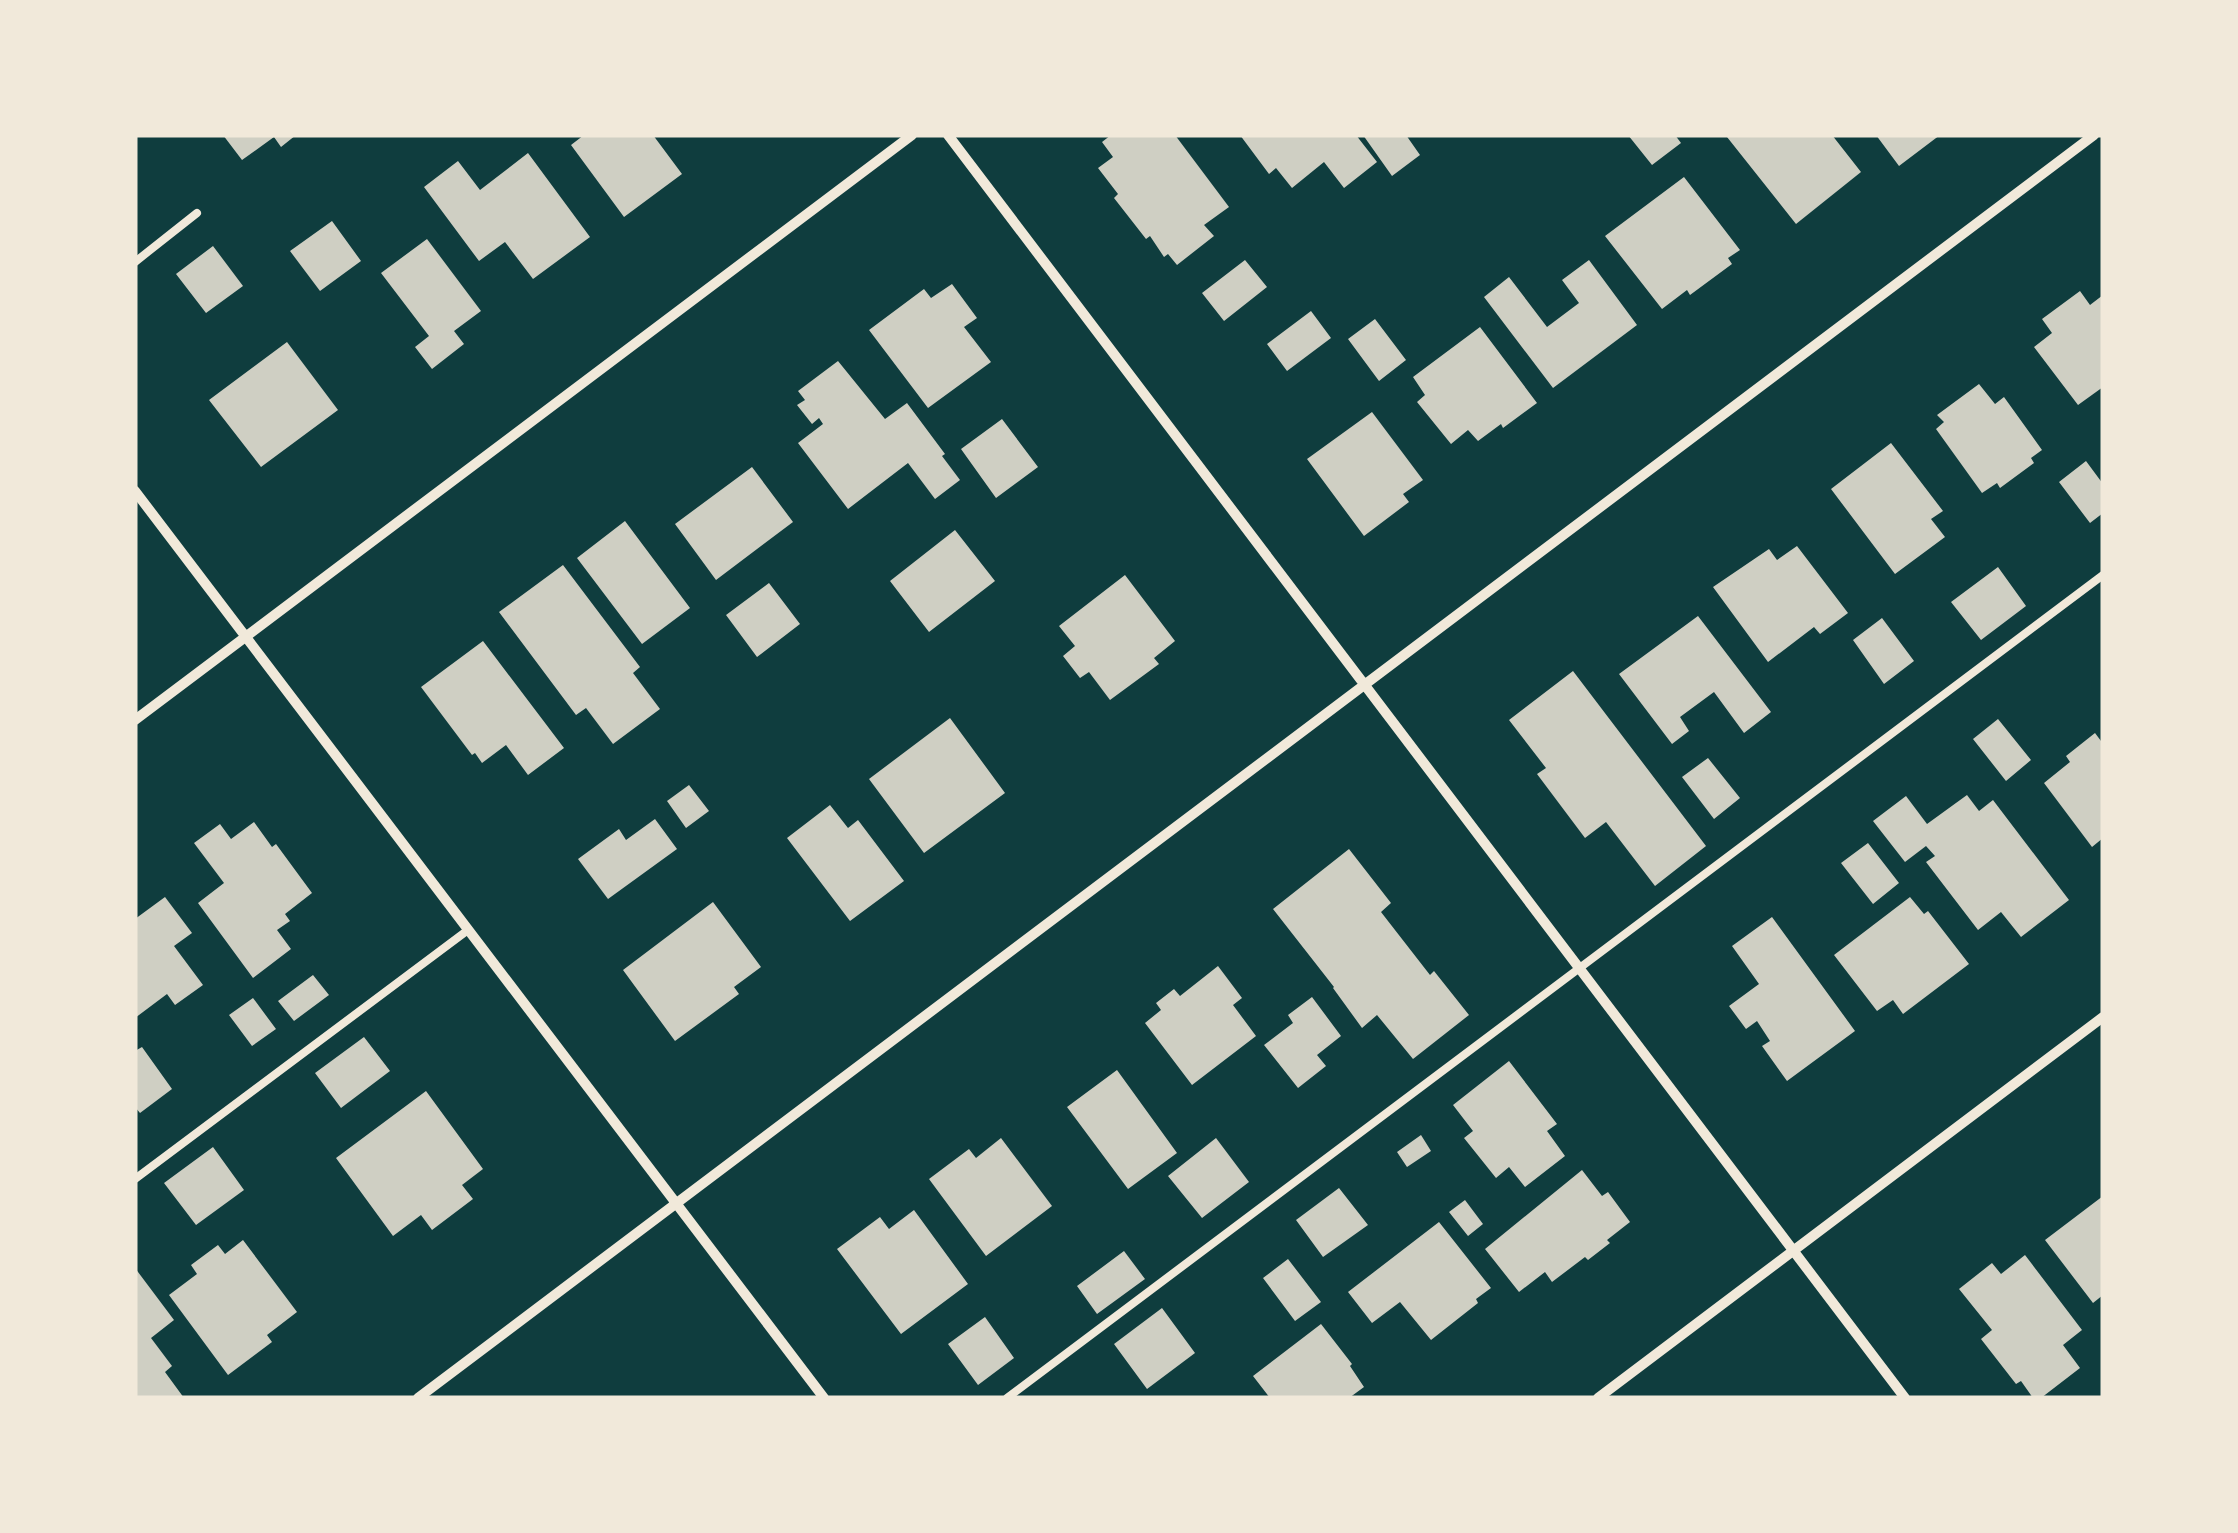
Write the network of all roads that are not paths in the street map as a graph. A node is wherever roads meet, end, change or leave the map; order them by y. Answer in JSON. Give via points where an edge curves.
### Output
{"nodes":[{"id":1,"x":912,"y":135,"type":"edge"},
{"id":2,"x":948,"y":135,"type":"edge"},
{"id":3,"x":2094,"y":135,"type":"edge"},
{"id":4,"x":197,"y":214,"type":"dead end"},
{"id":5,"x":135,"y":262,"type":"edge"},
{"id":6,"x":135,"y":491,"type":"edge"},
{"id":7,"x":2103,"y":574,"type":"edge"},
{"id":8,"x":245,"y":638,"type":"junction"},
{"id":9,"x":1365,"y":684,"type":"junction"},
{"id":10,"x":135,"y":720,"type":"edge"},
{"id":11,"x":468,"y":930,"type":"junction"},
{"id":12,"x":1580,"y":969,"type":"junction"},
{"id":13,"x":2103,"y":1017,"type":"edge"},
{"id":14,"x":135,"y":1179,"type":"edge"},
{"id":15,"x":677,"y":1204,"type":"junction"},
{"id":16,"x":1794,"y":1251,"type":"junction"},
{"id":17,"x":418,"y":1398,"type":"edge"},
{"id":18,"x":824,"y":1398,"type":"edge"},
{"id":19,"x":1007,"y":1398,"type":"edge"},
{"id":20,"x":1598,"y":1398,"type":"edge"},
{"id":21,"x":1905,"y":1398,"type":"edge"}],
"edges":[{"from":1,"to":8,"type":"street"},
{"from":2,"to":9,"type":"street"},
{"from":3,"to":9,"type":"street"},
{"from":4,"to":5,"type":"lane"},
{"from":6,"to":8,"type":"street"},
{"from":7,"to":12,"type":"lane"},
{"from":8,"to":10,"type":"street"},
{"from":8,"to":11,"type":"street"},
{"from":9,"to":12,"type":"street"},
{"from":9,"to":15,"type":"street"},
{"from":11,"to":14,"type":"lane"},
{"from":11,"to":15,"type":"street"},
{"from":12,"to":16,"type":"street"},
{"from":12,"to":19,"type":"lane"},
{"from":13,"to":16,"type":"street"},
{"from":15,"to":17,"type":"street"},
{"from":15,"to":18,"type":"street"},
{"from":16,"to":20,"type":"street"},
{"from":16,"to":21,"type":"street"}]}
